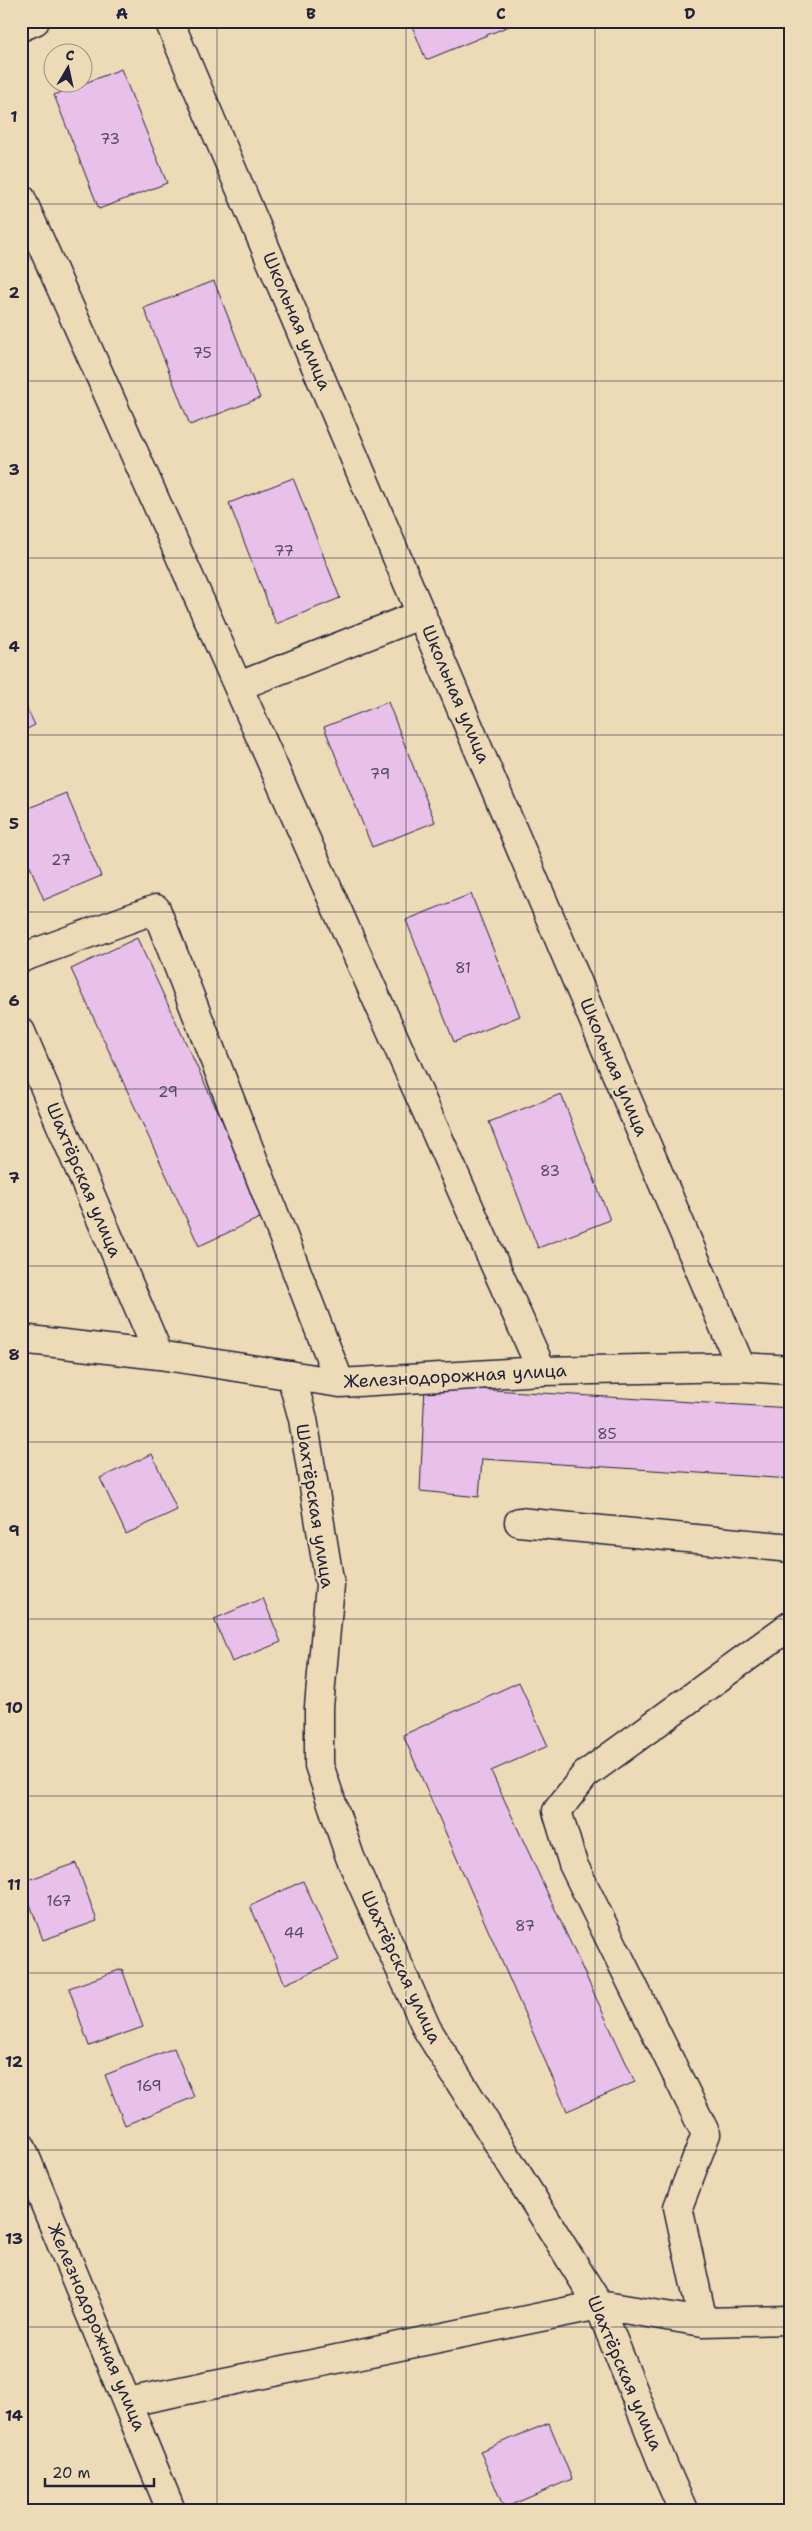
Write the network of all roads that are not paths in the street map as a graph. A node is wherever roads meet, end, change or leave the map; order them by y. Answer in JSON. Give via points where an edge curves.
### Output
{"nodes":[{"id":1,"x":35,"y":21,"type":"edge"},
{"id":2,"x":169,"y":21,"type":"edge"},
{"id":3,"x":21,"y":27,"type":"edge"},
{"id":4,"x":21,"y":198,"type":"edge"},
{"id":5,"x":422,"y":614,"type":"junction"},
{"id":6,"x":239,"y":686,"type":"junction"},
{"id":7,"x":21,"y":958,"type":"edge"},
{"id":8,"x":21,"y":1032,"type":"edge"},
{"id":9,"x":21,"y":1338,"type":"edge"},
{"id":10,"x":159,"y":1355,"type":"junction"},
{"id":11,"x":741,"y":1367,"type":"junction"},
{"id":12,"x":791,"y":1370,"type":"edge"},
{"id":13,"x":542,"y":1371,"type":"junction"},
{"id":14,"x":291,"y":1375,"type":"junction"},
{"id":15,"x":340,"y":1383,"type":"junction"},
{"id":16,"x":519,"y":1522,"type":"dead end"},
{"id":17,"x":791,"y":1548,"type":"edge"},
{"id":18,"x":791,"y":1625,"type":"edge"},
{"id":19,"x":21,"y":2146,"type":"edge"},
{"id":20,"x":599,"y":2305,"type":"junction"},
{"id":21,"x":791,"y":2320,"type":"edge"},
{"id":22,"x":703,"y":2322,"type":"junction"},
{"id":23,"x":128,"y":2402,"type":"junction"},
{"id":24,"x":171,"y":2510,"type":"edge"},
{"id":25,"x":683,"y":2510,"type":"edge"}],
"edges":[{"from":1,"to":3,"type":"street"},
{"from":2,"to":5,"type":"street","name":"Школьная улица"},
{"from":4,"to":6,"type":"street"},
{"from":5,"to":6,"type":"street"},
{"from":5,"to":11,"type":"street","name":"Школьная улица"},
{"from":6,"to":13,"type":"street"},
{"from":7,"to":15,"type":"street","via":[[156,910]]},
{"from":8,"to":10,"type":"street","name":"Шахтёрская улица"},
{"from":9,"to":10,"type":"street","name":"Железнодорожная улица"},
{"from":10,"to":14,"type":"street","name":"Железнодорожная улица"},
{"from":11,"to":12,"type":"street","name":"Железнодорожная улица"},
{"from":11,"to":13,"type":"street","name":"Железнодорожная улица"},
{"from":13,"to":15,"type":"street","name":"Железнодорожная улица"},
{"from":14,"to":15,"type":"street","name":"Железнодорожная улица"},
{"from":14,"to":20,"type":"street","name":"Шахтёрская улица","via":[[303,1419],[330,1585],[319,1707],[319,1766],[344,1839],[427,2029]]},
{"from":16,"to":17,"type":"street"},
{"from":18,"to":22,"type":"street","via":[[585,1775],[557,1810],[573,1864],[706,2134],[678,2207]]},
{"from":19,"to":23,"type":"street","name":"Железнодорожная улица"},
{"from":20,"to":22,"type":"street"},
{"from":20,"to":23,"type":"street"},
{"from":20,"to":25,"type":"street","name":"Шахтёрская улица"},
{"from":21,"to":22,"type":"street"},
{"from":23,"to":24,"type":"street","name":"Железнодорожная улица"}]}
